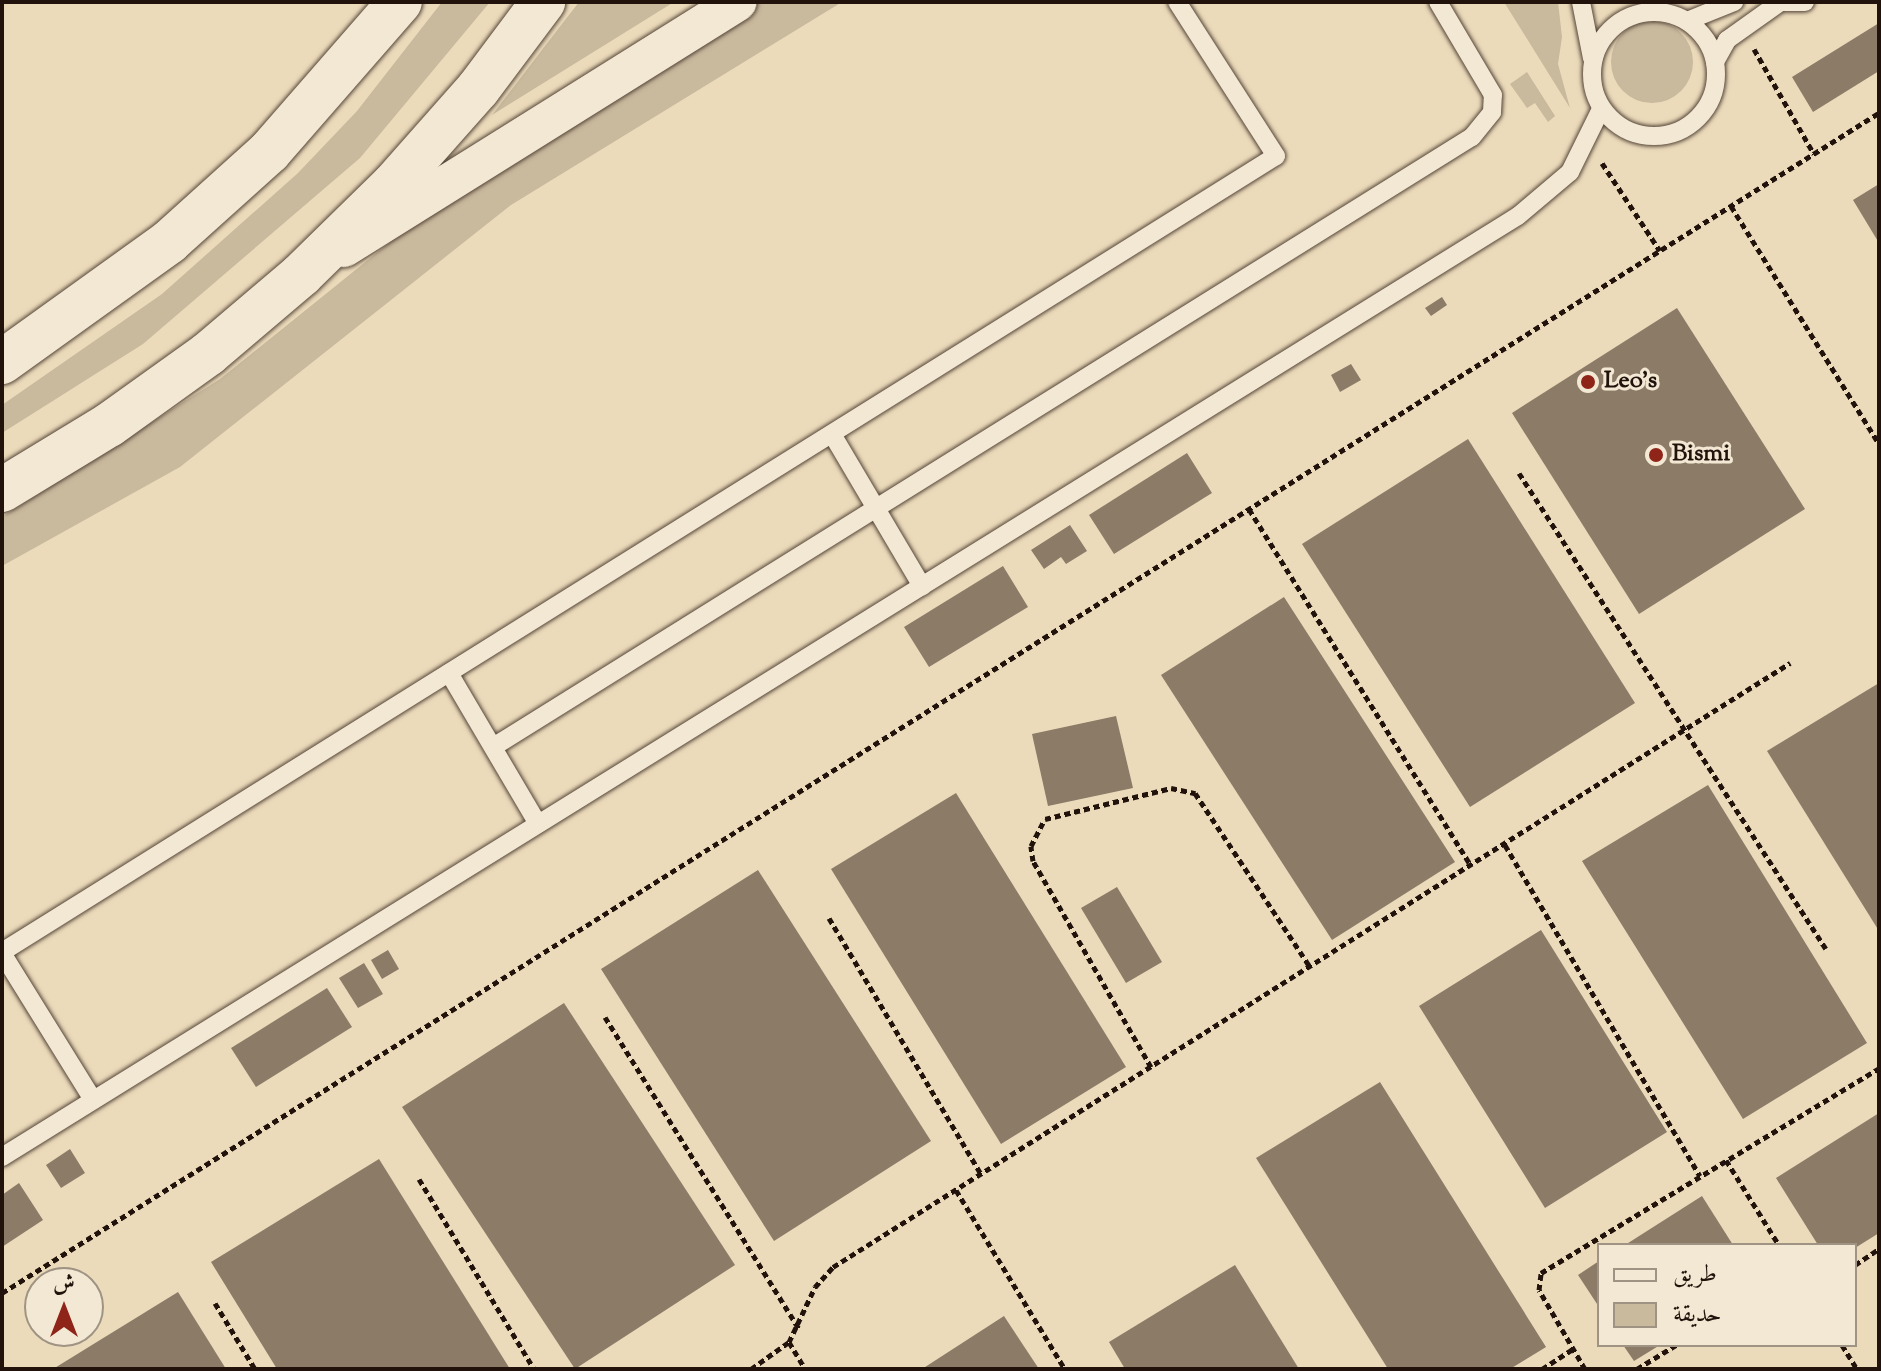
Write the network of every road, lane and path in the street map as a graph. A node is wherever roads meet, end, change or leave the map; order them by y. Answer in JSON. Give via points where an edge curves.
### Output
{"nodes":[{"id":1,"x":400,"y":2,"type":"edge"},
{"id":2,"x":543,"y":2,"type":"edge"},
{"id":3,"x":737,"y":2,"type":"edge"},
{"id":4,"x":1177,"y":2,"type":"edge"},
{"id":5,"x":1438,"y":2,"type":"edge"},
{"id":6,"x":1581,"y":2,"type":"edge"},
{"id":7,"x":1734,"y":2,"type":"edge"},
{"id":8,"x":1805,"y":2,"type":"edge"},
{"id":9,"x":1778,"y":3,"type":"edge"},
{"id":10,"x":1671,"y":12,"type":"edge"},
{"id":11,"x":1742,"y":28,"type":"junction"},
{"id":12,"x":1592,"y":62,"type":"junction"},
{"id":13,"x":1715,"y":62,"type":"junction"},
{"id":14,"x":1601,"y":109,"type":"junction"},
{"id":15,"x":1879,"y":113,"type":"edge"},
{"id":16,"x":1589,"y":142,"type":"junction"},
{"id":17,"x":1814,"y":154,"type":"junction"},
{"id":18,"x":1731,"y":206,"type":"junction"},
{"id":19,"x":1660,"y":251,"type":"junction"},
{"id":20,"x":301,"y":275,"type":"junction"},
{"id":21,"x":2,"y":362,"type":"edge"},
{"id":22,"x":832,"y":434,"type":"junction"},
{"id":23,"x":1879,"y":444,"type":"edge"},
{"id":24,"x":1519,"y":473,"type":"dead end"},
{"id":25,"x":2,"y":490,"type":"edge"},
{"id":26,"x":876,"y":508,"type":"junction"},
{"id":27,"x":1249,"y":509,"type":"junction"},
{"id":28,"x":922,"y":586,"type":"junction"},
{"id":29,"x":1790,"y":663,"type":"dead end"},
{"id":30,"x":449,"y":673,"type":"junction"},
{"id":31,"x":1686,"y":730,"type":"junction"},
{"id":32,"x":493,"y":747,"type":"junction"},
{"id":33,"x":538,"y":824,"type":"junction"},
{"id":34,"x":1505,"y":845,"type":"junction"},
{"id":35,"x":1471,"y":866,"type":"junction"},
{"id":36,"x":829,"y":918,"type":"dead end"},
{"id":37,"x":1826,"y":949,"type":"dead end"},
{"id":38,"x":2,"y":953,"type":"edge"},
{"id":39,"x":1310,"y":967,"type":"junction"},
{"id":40,"x":605,"y":1017,"type":"dead end"},
{"id":41,"x":1151,"y":1067,"type":"junction"},
{"id":42,"x":1879,"y":1068,"type":"edge"},
{"id":43,"x":93,"y":1100,"type":"junction"},
{"id":44,"x":2,"y":1157,"type":"edge"},
{"id":45,"x":1726,"y":1160,"type":"junction"},
{"id":46,"x":981,"y":1174,"type":"junction"},
{"id":47,"x":1700,"y":1176,"type":"junction"},
{"id":48,"x":419,"y":1179,"type":"dead end"},
{"id":49,"x":956,"y":1190,"type":"junction"},
{"id":50,"x":1778,"y":1243,"type":"edge"},
{"id":51,"x":1879,"y":1249,"type":"edge"},
{"id":52,"x":1857,"y":1264,"type":"edge"},
{"id":53,"x":2,"y":1293,"type":"edge"},
{"id":54,"x":215,"y":1303,"type":"dead end"},
{"id":55,"x":799,"y":1329,"type":"junction"},
{"id":56,"x":789,"y":1342,"type":"junction"},
{"id":57,"x":1673,"y":1347,"type":"edge"},
{"id":58,"x":1843,"y":1347,"type":"edge"},
{"id":59,"x":1573,"y":1349,"type":"junction"},
{"id":60,"x":255,"y":1369,"type":"edge"},
{"id":61,"x":534,"y":1369,"type":"edge"},
{"id":62,"x":751,"y":1369,"type":"edge"},
{"id":63,"x":805,"y":1369,"type":"edge"},
{"id":64,"x":1065,"y":1369,"type":"edge"},
{"id":65,"x":1542,"y":1369,"type":"edge"},
{"id":66,"x":1585,"y":1369,"type":"edge"},
{"id":67,"x":1637,"y":1369,"type":"edge"},
{"id":68,"x":1857,"y":1369,"type":"edge"}],
"edges":[{"from":1,"to":21,"type":"main road","via":[[360,53],[169,242]]},
{"from":2,"to":20,"type":"main road","via":[[478,89],[402,175]]},
{"from":3,"to":20,"type":"street"},
{"from":4,"to":22,"type":"lane","via":[[1276,156]]},
{"from":5,"to":26,"type":"lane","via":[[1493,95],[1485,126]]},
{"from":6,"to":12,"type":"lane"},
{"from":7,"to":10,"type":"lane"},
{"from":8,"to":9,"type":"lane"},
{"from":9,"to":11,"type":"lane"},
{"from":10,"to":12,"type":"lane","via":[[1621,21],[1598,45]]},
{"from":10,"to":13,"type":"lane","via":[[1700,32]]},
{"from":11,"to":13,"type":"lane","via":[[1727,40]]},
{"from":11,"to":17,"type":"path"},
{"from":12,"to":14,"type":"lane"},
{"from":13,"to":14,"type":"lane","via":[[1716,79],[1704,111],[1678,132],[1661,136],[1627,131]]},
{"from":14,"to":16,"type":"lane"},
{"from":15,"to":17,"type":"path"},
{"from":16,"to":19,"type":"path"},
{"from":16,"to":28,"type":"lane","via":[[1546,197],[1518,216]]},
{"from":17,"to":18,"type":"path"},
{"from":18,"to":19,"type":"path"},
{"from":18,"to":23,"type":"path"},
{"from":19,"to":27,"type":"path"},
{"from":20,"to":25,"type":"main road","via":[[134,407]]},
{"from":22,"to":26,"type":"lane"},
{"from":22,"to":30,"type":"lane"},
{"from":24,"to":31,"type":"path"},
{"from":26,"to":28,"type":"lane"},
{"from":26,"to":32,"type":"lane"},
{"from":27,"to":35,"type":"path"},
{"from":27,"to":53,"type":"path"},
{"from":28,"to":33,"type":"lane"},
{"from":29,"to":31,"type":"path"},
{"from":30,"to":32,"type":"lane"},
{"from":30,"to":38,"type":"lane"},
{"from":31,"to":34,"type":"path"},
{"from":31,"to":37,"type":"path"},
{"from":32,"to":33,"type":"lane"},
{"from":33,"to":43,"type":"lane"},
{"from":34,"to":35,"type":"path"},
{"from":34,"to":47,"type":"path"},
{"from":35,"to":39,"type":"path"},
{"from":36,"to":46,"type":"path"},
{"from":38,"to":43,"type":"lane"},
{"from":39,"to":41,"type":"path"},
{"from":39,"to":41,"type":"path","via":[[1195,793],[1171,788],[1045,819],[1031,846],[1033,861]]},
{"from":40,"to":55,"type":"path"},
{"from":41,"to":46,"type":"path"},
{"from":42,"to":45,"type":"path"},
{"from":43,"to":44,"type":"lane"},
{"from":45,"to":47,"type":"path"},
{"from":45,"to":50,"type":"path"},
{"from":46,"to":49,"type":"path"},
{"from":47,"to":59,"type":"path","via":[[1541,1273],[1539,1290]]},
{"from":48,"to":61,"type":"path"},
{"from":49,"to":55,"type":"path","via":[[833,1267],[815,1287]]},
{"from":49,"to":64,"type":"path"},
{"from":51,"to":52,"type":"path"},
{"from":54,"to":60,"type":"path"},
{"from":55,"to":56,"type":"path"},
{"from":56,"to":62,"type":"path"},
{"from":56,"to":63,"type":"path"},
{"from":57,"to":67,"type":"path"},
{"from":58,"to":68,"type":"path"},
{"from":59,"to":65,"type":"path"},
{"from":59,"to":66,"type":"path"}]}
